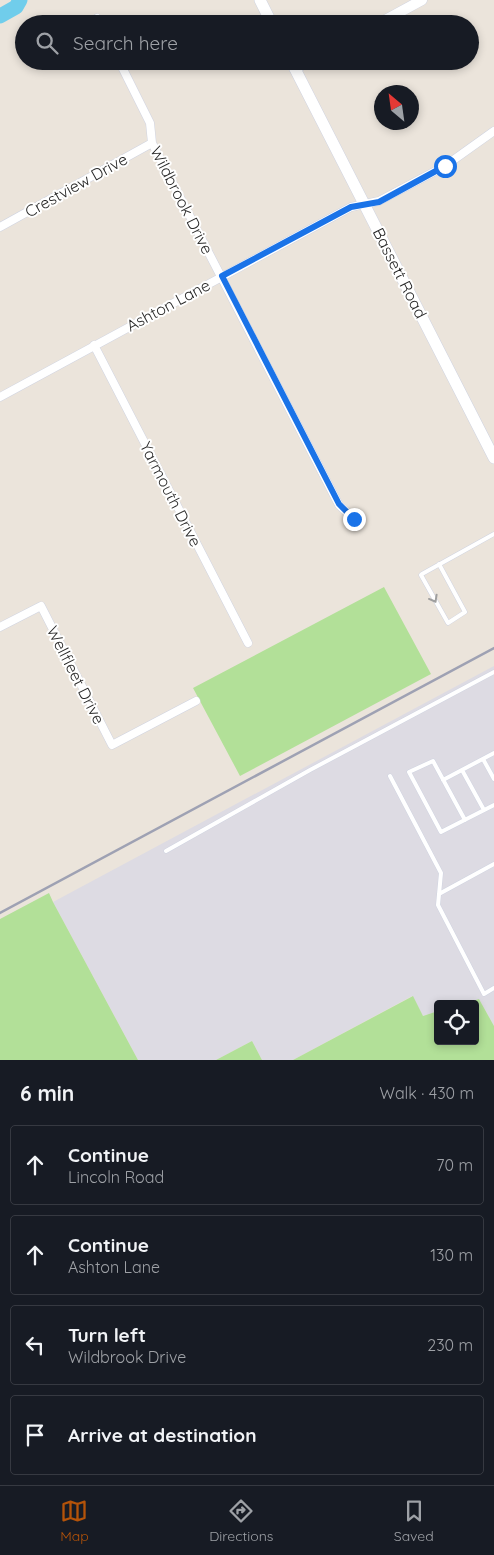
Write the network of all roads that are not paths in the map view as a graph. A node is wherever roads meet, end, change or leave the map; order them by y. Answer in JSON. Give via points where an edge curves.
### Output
{"nodes":[{"id":1,"x":260,"y":0,"type":"edge"},
{"id":2,"x":422,"y":0,"type":"edge"},
{"id":3,"x":268,"y":15,"type":"edge"},
{"id":4,"x":394,"y":15,"type":"edge"},
{"id":5,"x":124,"y":70,"type":"edge"},
{"id":6,"x":296,"y":70,"type":"edge"},
{"id":7,"x":494,"y":131,"type":"edge"},
{"id":8,"x":152,"y":143,"type":"junction"},
{"id":9,"x":365,"y":204,"type":"junction"},
{"id":10,"x":0,"y":227,"type":"edge"},
{"id":11,"x":222,"y":276,"type":"junction"},
{"id":12,"x":94,"y":345,"type":"junction"},
{"id":13,"x":0,"y":397,"type":"edge"},
{"id":14,"x":494,"y":458,"type":"edge"},
{"id":15,"x":354,"y":519,"type":"dead end"},
{"id":16,"x":494,"y":534,"type":"edge"},
{"id":17,"x":439,"y":564,"type":"junction"},
{"id":18,"x":0,"y":627,"type":"edge"},
{"id":19,"x":248,"y":643,"type":"dead end"},
{"id":20,"x":494,"y":672,"type":"edge"},
{"id":21,"x":196,"y":701,"type":"dead end"},
{"id":22,"x":494,"y":753,"type":"edge"},
{"id":23,"x":483,"y":759,"type":"junction"},
{"id":24,"x":462,"y":770,"type":"junction"},
{"id":25,"x":390,"y":776,"type":"dead end"},
{"id":26,"x":494,"y":779,"type":"edge"},
{"id":27,"x":443,"y":780,"type":"junction"},
{"id":28,"x":494,"y":805,"type":"edge"},
{"id":29,"x":484,"y":810,"type":"junction"},
{"id":30,"x":465,"y":820,"type":"junction"},
{"id":31,"x":166,"y":851,"type":"dead end"},
{"id":32,"x":494,"y":864,"type":"edge"},
{"id":33,"x":439,"y":894,"type":"junction"},
{"id":34,"x":494,"y":988,"type":"edge"}],
"edges":[{"from":1,"to":3,"type":"main road"},
{"from":2,"to":4,"type":"street"},
{"from":5,"to":8,"type":"street","name":"Wildbrook Drive","via":[[150,123]]},
{"from":6,"to":9,"type":"main road","name":"Bassett Road"},
{"from":7,"to":9,"type":"street","name":"Ashton Lane","via":[[445,166],[379,202]]},
{"from":8,"to":10,"type":"street","name":"Crestview Drive"},
{"from":8,"to":11,"type":"street","name":"Wildbrook Drive"},
{"from":9,"to":11,"type":"street","name":"Ashton Lane","via":[[351,207]]},
{"from":9,"to":14,"type":"main road","name":"Bassett Road"},
{"from":11,"to":12,"type":"street","name":"Ashton Lane"},
{"from":11,"to":15,"type":"street","name":"Wildbrook Drive","via":[[339,504]]},
{"from":12,"to":13,"type":"street","name":"Ashton Lane"},
{"from":12,"to":19,"type":"street","name":"Yarmouth Drive"},
{"from":16,"to":17,"type":"lane"},
{"from":17,"to":17,"type":"lane","one_way":true,"via":[[421,575],[448,623],[465,612]]},
{"from":18,"to":21,"type":"street","name":"Wellfleet Drive","via":[[41,606],[112,745]]},
{"from":20,"to":31,"type":"lane"},
{"from":22,"to":23,"type":"lane"},
{"from":23,"to":24,"type":"lane"},
{"from":23,"to":26,"type":"lane"},
{"from":24,"to":27,"type":"lane"},
{"from":24,"to":29,"type":"lane"},
{"from":25,"to":33,"type":"lane","via":[[441,873]]},
{"from":27,"to":30,"type":"lane"},
{"from":27,"to":30,"type":"lane","via":[[433,762],[409,772],[441,832]]},
{"from":28,"to":29,"type":"lane"},
{"from":29,"to":30,"type":"lane"},
{"from":32,"to":33,"type":"lane"},
{"from":33,"to":34,"type":"lane","via":[[438,905],[484,994]]}]}
